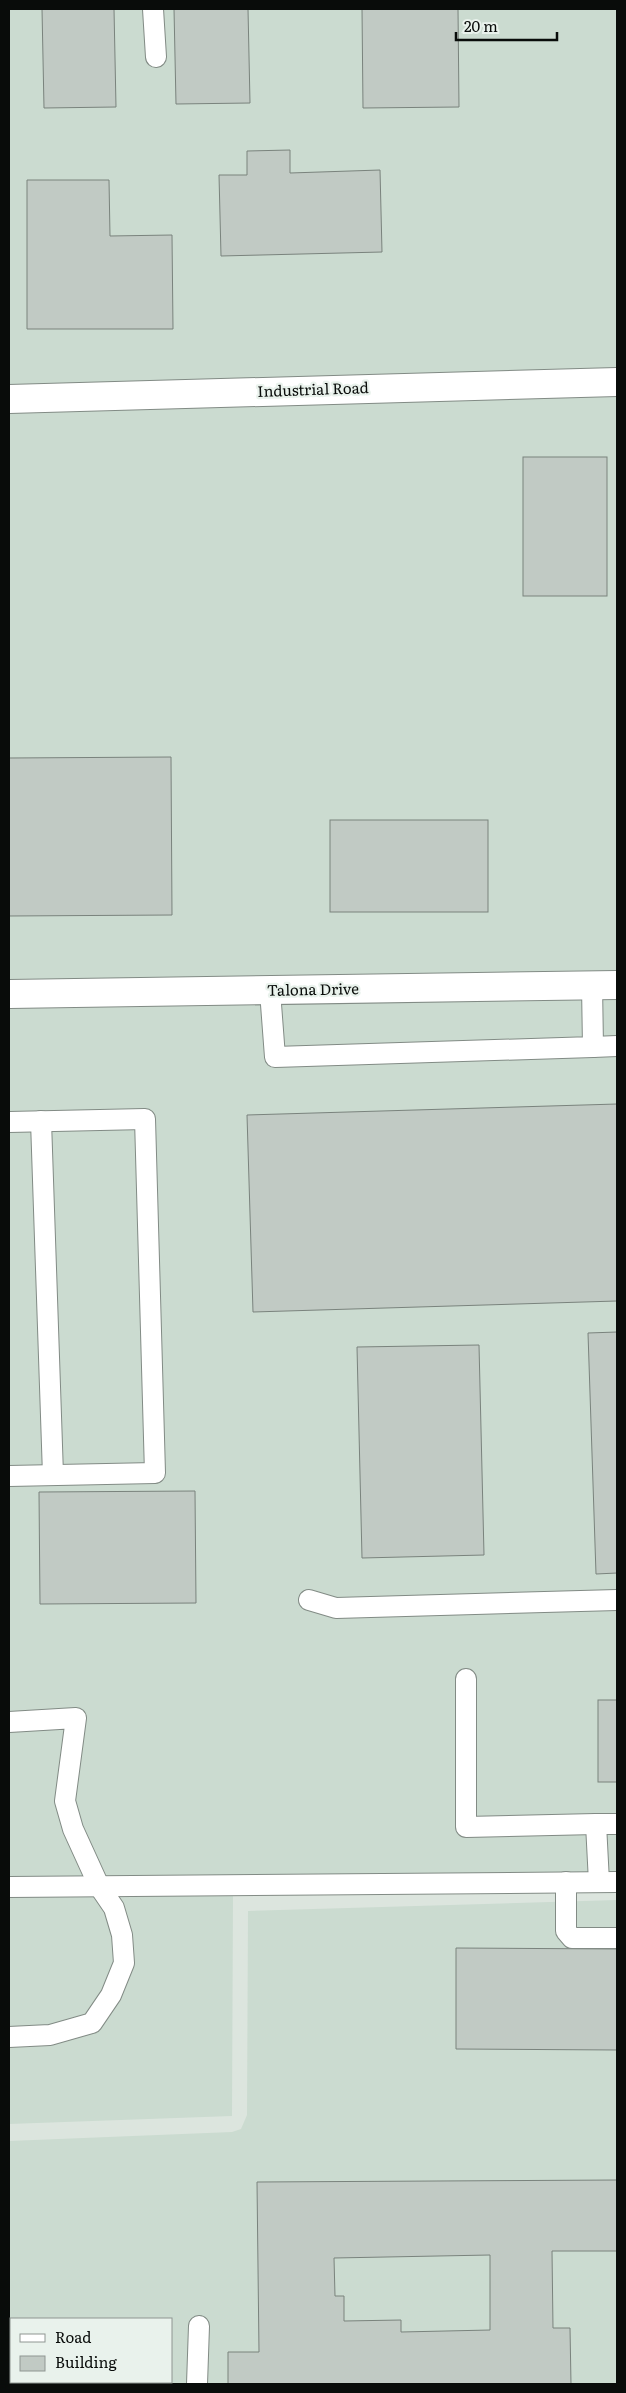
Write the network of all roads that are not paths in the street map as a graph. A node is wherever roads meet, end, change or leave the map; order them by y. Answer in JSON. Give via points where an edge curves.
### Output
{"nodes":[{"id":1,"x":152,"y":9,"type":"edge"},
{"id":2,"x":156,"y":57,"type":"dead end"},
{"id":3,"x":617,"y":382,"type":"edge"},
{"id":4,"x":9,"y":399,"type":"edge"},
{"id":5,"x":605,"y":985,"type":"edge"},
{"id":6,"x":270,"y":990,"type":"junction"},
{"id":7,"x":9,"y":994,"type":"edge"},
{"id":8,"x":617,"y":1046,"type":"edge"},
{"id":9,"x":593,"y":1047,"type":"junction"},
{"id":10,"x":41,"y":1121,"type":"junction"},
{"id":11,"x":9,"y":1122,"type":"edge"},
{"id":12,"x":53,"y":1475,"type":"junction"},
{"id":13,"x":9,"y":1476,"type":"edge"},
{"id":14,"x":309,"y":1600,"type":"dead end"},
{"id":15,"x":617,"y":1600,"type":"edge"},
{"id":16,"x":466,"y":1679,"type":"dead end"},
{"id":17,"x":9,"y":1722,"type":"edge"},
{"id":18,"x":596,"y":1824,"type":"junction"},
{"id":19,"x":617,"y":1824,"type":"edge"},
{"id":20,"x":566,"y":1882,"type":"junction"},
{"id":21,"x":608,"y":1882,"type":"edge"},
{"id":22,"x":9,"y":1886,"type":"edge"},
{"id":23,"x":99,"y":1886,"type":"junction"},
{"id":24,"x":617,"y":1938,"type":"edge"},
{"id":25,"x":9,"y":2036,"type":"edge"},
{"id":26,"x":199,"y":2326,"type":"dead end"},
{"id":27,"x":197,"y":2384,"type":"edge"}],
"edges":[{"from":1,"to":2,"type":"lane"},
{"from":3,"to":4,"type":"street","name":"Industrial Road"},
{"from":5,"to":6,"type":"street","name":"Talona Drive"},
{"from":5,"to":9,"type":"lane"},
{"from":6,"to":7,"type":"street","name":"Talona Drive"},
{"from":6,"to":9,"type":"lane","via":[[275,1057]]},
{"from":8,"to":9,"type":"lane"},
{"from":10,"to":11,"type":"lane"},
{"from":10,"to":12,"type":"lane"},
{"from":10,"to":12,"type":"lane","via":[[145,1119],[155,1473]]},
{"from":12,"to":13,"type":"lane"},
{"from":14,"to":15,"type":"lane","via":[[336,1608]]},
{"from":16,"to":18,"type":"lane","via":[[466,1827]]},
{"from":17,"to":23,"type":"lane","via":[[76,1718],[64,1800]]},
{"from":18,"to":19,"type":"lane"},
{"from":18,"to":21,"type":"lane"},
{"from":20,"to":21,"type":"lane"},
{"from":20,"to":23,"type":"lane"},
{"from":20,"to":24,"type":"lane","via":[[566,1932],[572,1938]]},
{"from":22,"to":23,"type":"lane"},
{"from":23,"to":25,"type":"lane","via":[[114,1908],[122,1935],[124,1963],[111,1995],[92,2023],[50,2035]]},
{"from":26,"to":27,"type":"lane"}]}
